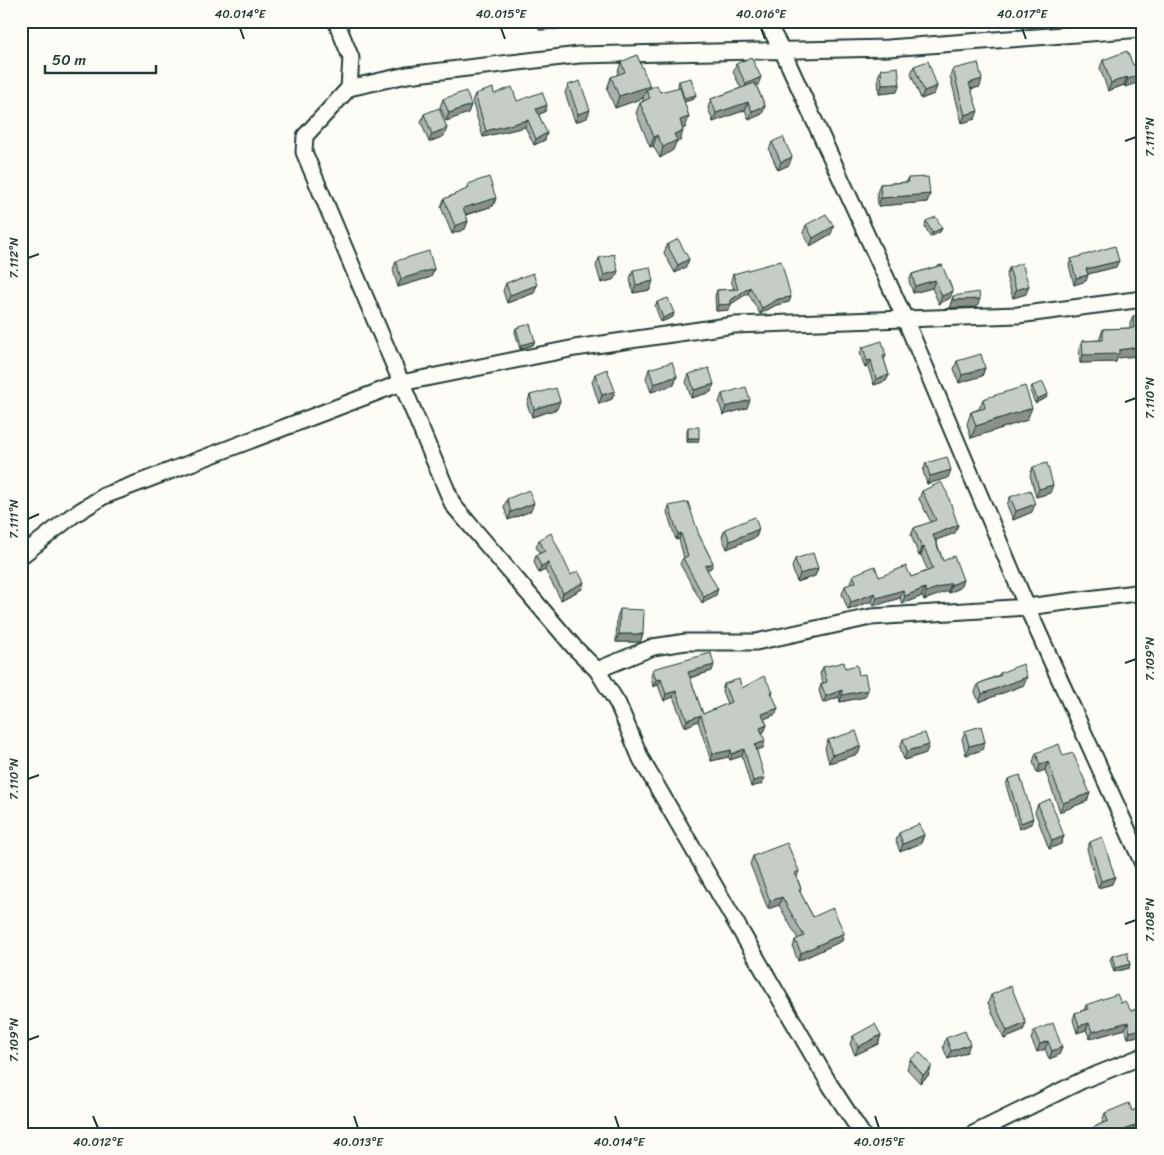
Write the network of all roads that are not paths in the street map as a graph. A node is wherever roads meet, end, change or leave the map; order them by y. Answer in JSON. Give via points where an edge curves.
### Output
{"nodes":[{"id":1,"x":336,"y":21,"type":"edge"},
{"id":2,"x":766,"y":21,"type":"edge"},
{"id":3,"x":1143,"y":29,"type":"edge"},
{"id":4,"x":782,"y":50,"type":"junction"},
{"id":5,"x":349,"y":88,"type":"junction"},
{"id":6,"x":1143,"y":299,"type":"edge"},
{"id":7,"x":905,"y":319,"type":"junction"},
{"id":8,"x":401,"y":383,"type":"junction"},
{"id":9,"x":21,"y":556,"type":"edge"},
{"id":10,"x":1143,"y":592,"type":"edge"},
{"id":11,"x":1027,"y":607,"type":"junction"},
{"id":12,"x":597,"y":670,"type":"junction"},
{"id":13,"x":1143,"y":864,"type":"edge"},
{"id":14,"x":1143,"y":1056,"type":"edge"},
{"id":15,"x":862,"y":1134,"type":"edge"},
{"id":16,"x":973,"y":1134,"type":"edge"}],
"edges":[{"from":1,"to":5,"type":"street","via":[[351,58]]},
{"from":2,"to":4,"type":"street"},
{"from":3,"to":4,"type":"street","via":[[888,48]]},
{"from":4,"to":5,"type":"street","via":[[579,55],[407,75]]},
{"from":4,"to":7,"type":"street"},
{"from":5,"to":8,"type":"street","via":[[305,136],[304,152]]},
{"from":6,"to":7,"type":"street","via":[[1018,315]]},
{"from":7,"to":8,"type":"street","via":[[734,325],[574,348]]},
{"from":7,"to":11,"type":"street"},
{"from":8,"to":9,"type":"street","via":[[104,496],[72,516]]},
{"from":8,"to":12,"type":"street","via":[[453,505]]},
{"from":10,"to":11,"type":"street"},
{"from":11,"to":12,"type":"street","via":[[871,617],[756,642],[686,642],[653,647]]},
{"from":11,"to":13,"type":"street"},
{"from":12,"to":15,"type":"street","via":[[618,704],[640,759],[830,1085]]},
{"from":14,"to":16,"type":"street","via":[[1083,1080]]}]}
